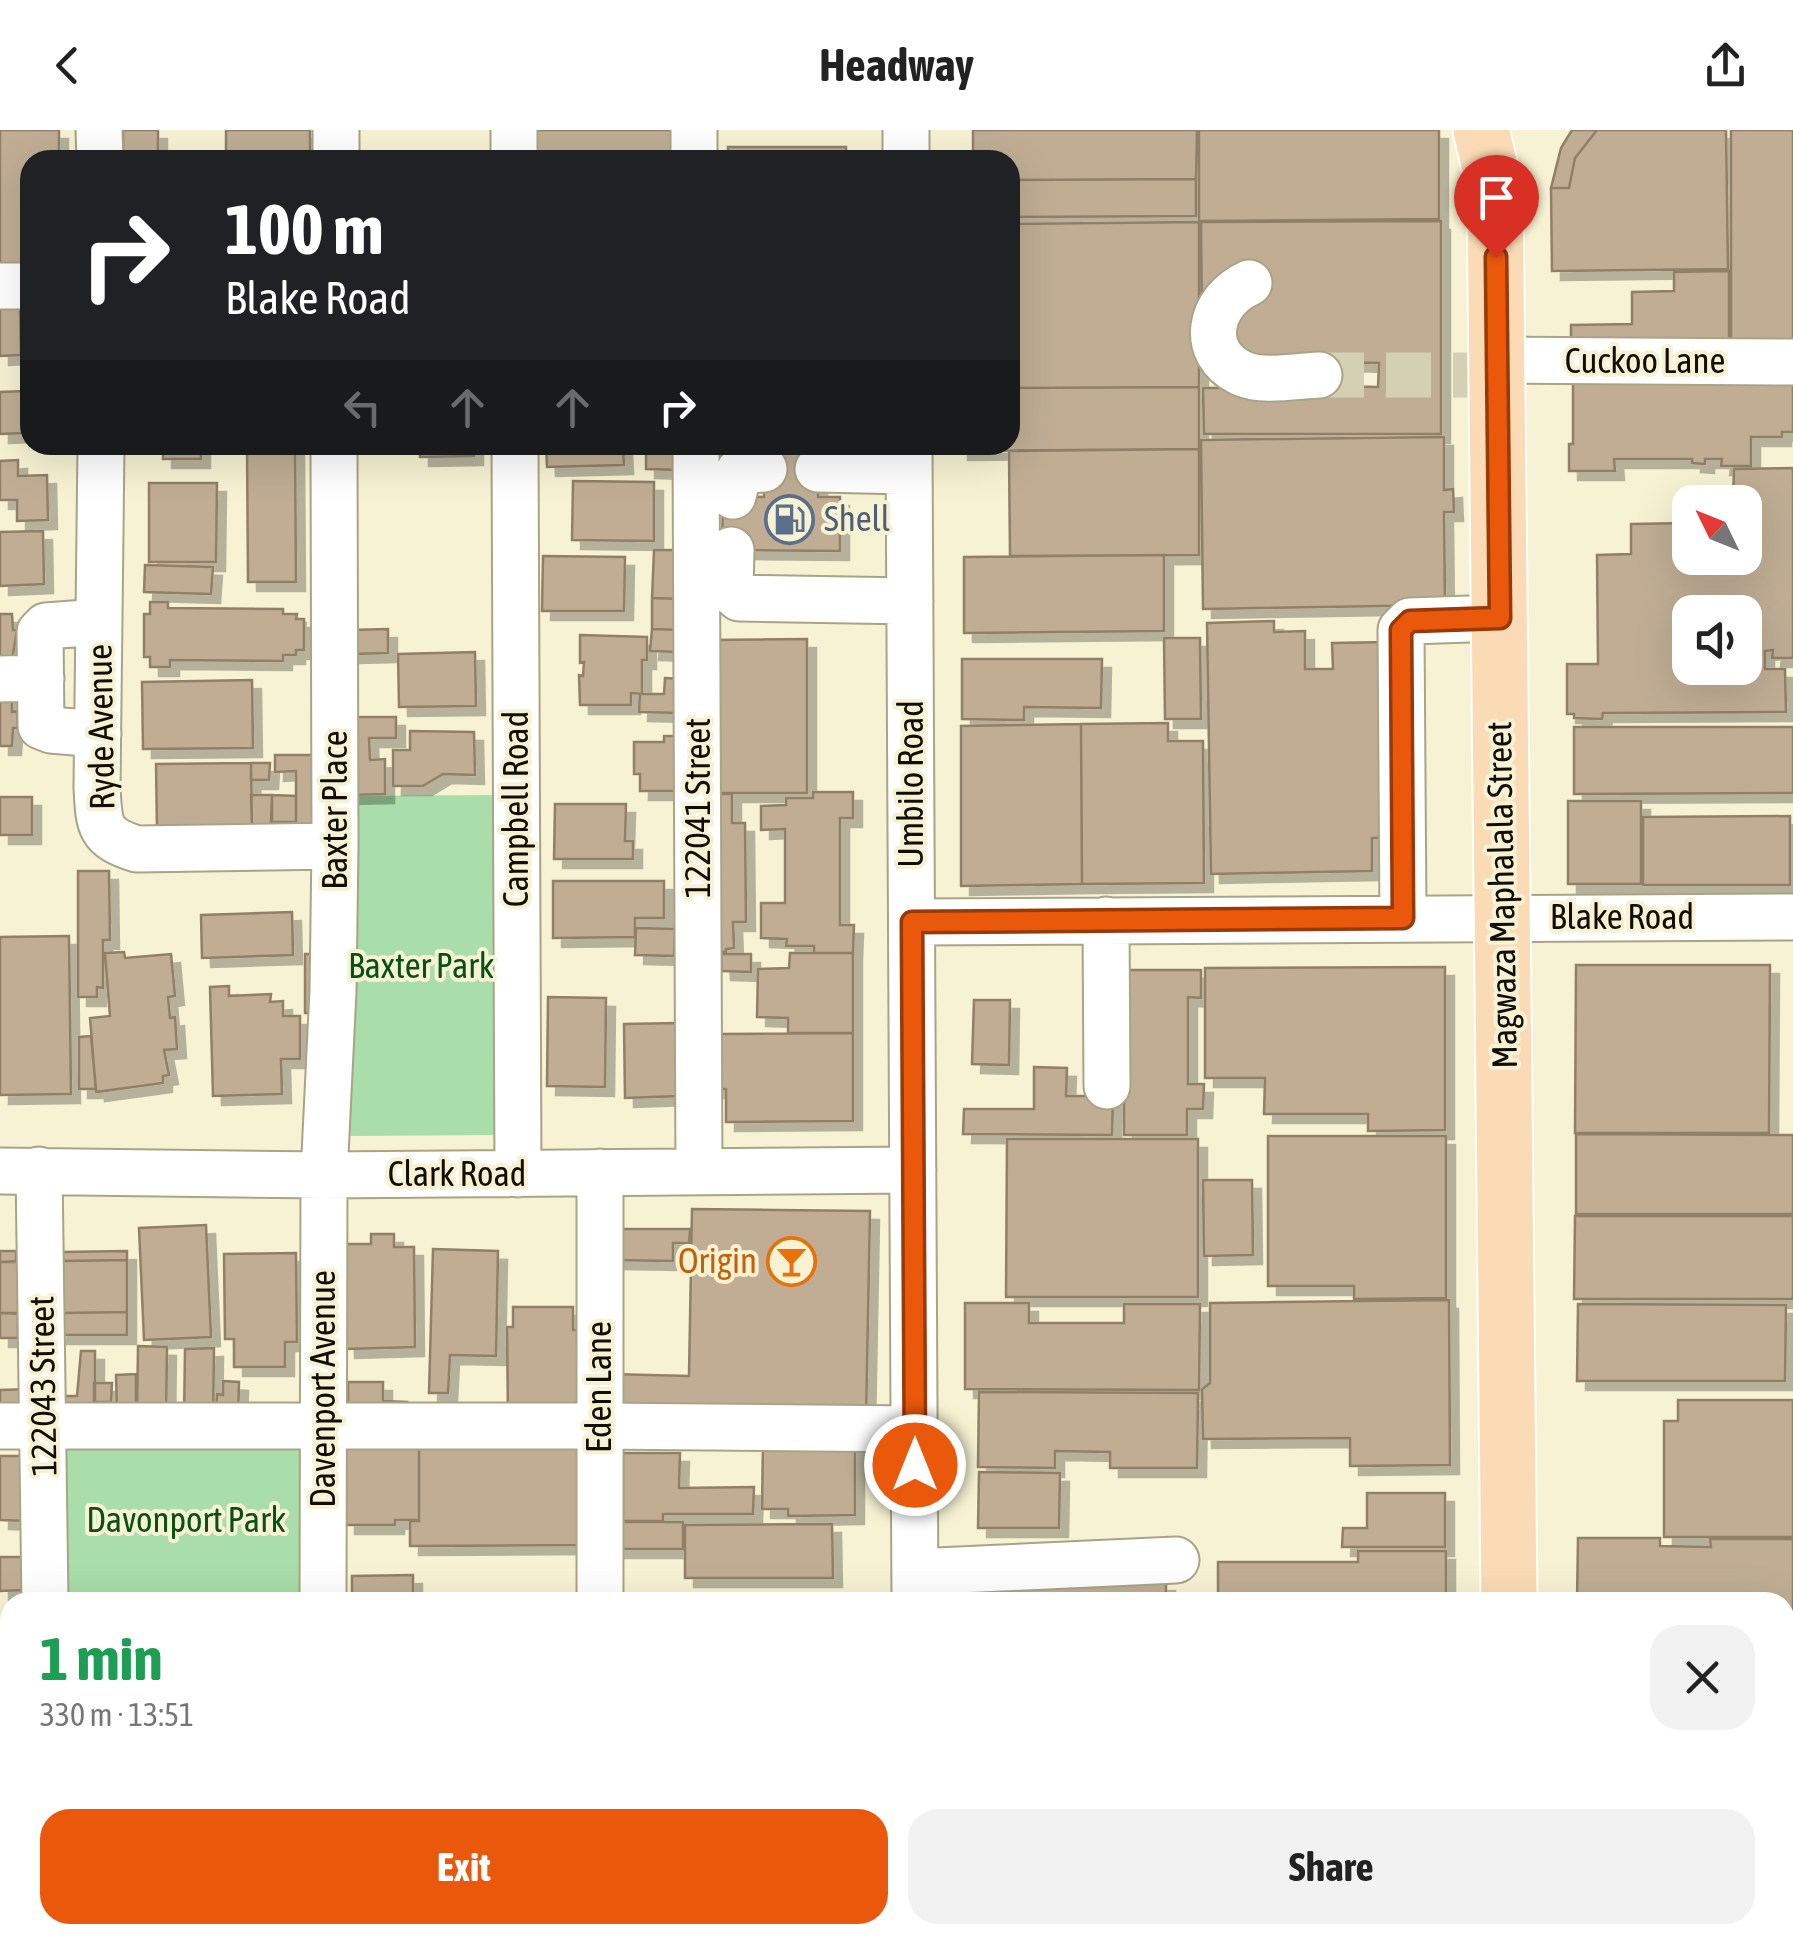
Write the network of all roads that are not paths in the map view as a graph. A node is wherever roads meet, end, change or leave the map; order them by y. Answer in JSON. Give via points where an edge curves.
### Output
{"nodes":[{"id":1,"x":1481,"y":130,"type":"edge"},
{"id":2,"x":1520,"y":130,"type":"edge"},
{"id":3,"x":1495,"y":188,"type":"junction"},
{"id":4,"x":1248,"y":283,"type":"dead end"},
{"id":5,"x":1497,"y":360,"type":"junction"},
{"id":6,"x":1793,"y":362,"type":"edge"},
{"id":7,"x":1319,"y":375,"type":"tunnel mouth"},
{"id":8,"x":101,"y":455,"type":"edge"},
{"id":9,"x":334,"y":455,"type":"edge"},
{"id":10,"x":515,"y":455,"type":"edge"},
{"id":11,"x":696,"y":455,"type":"edge"},
{"id":12,"x":909,"y":458,"type":"edge"},
{"id":13,"x":818,"y":469,"type":"dead end"},
{"id":14,"x":732,"y":550,"type":"dead end"},
{"id":15,"x":910,"y":601,"type":"junction"},
{"id":16,"x":1500,"y":618,"type":"junction"},
{"id":17,"x":100,"y":622,"type":"junction"},
{"id":18,"x":20,"y":678,"type":"edge"},
{"id":19,"x":98,"y":734,"type":"junction"},
{"id":20,"x":335,"y":846,"type":"junction"},
{"id":21,"x":1793,"y":917,"type":"edge"},
{"id":22,"x":1403,"y":918,"type":"junction"},
{"id":23,"x":1502,"y":918,"type":"junction"},
{"id":24,"x":1106,"y":920,"type":"junction"},
{"id":25,"x":912,"y":922,"type":"junction"},
{"id":26,"x":1107,"y":1086,"type":"dead end"},
{"id":27,"x":700,"y":1170,"type":"junction"},
{"id":28,"x":914,"y":1170,"type":"junction"},
{"id":29,"x":20,"y":1171,"type":"edge"},
{"id":30,"x":600,"y":1172,"type":"junction"},
{"id":31,"x":324,"y":1174,"type":"junction"},
{"id":32,"x":518,"y":1174,"type":"junction"},
{"id":33,"x":22,"y":1426,"type":"edge"},
{"id":34,"x":598,"y":1426,"type":"junction"},
{"id":35,"x":323,"y":1427,"type":"junction"},
{"id":36,"x":915,"y":1429,"type":"junction"},
{"id":37,"x":1176,"y":1560,"type":"dead end"},
{"id":38,"x":915,"y":1587,"type":"edge"},
{"id":39,"x":44,"y":1592,"type":"edge"},
{"id":40,"x":323,"y":1592,"type":"edge"},
{"id":41,"x":600,"y":1592,"type":"edge"},
{"id":42,"x":1508,"y":1592,"type":"edge"}],
"edges":[{"from":1,"to":3,"type":"main road","name":"Magwaza Maphalala Street"},
{"from":2,"to":3,"type":"main road","name":"Magwaza Maphalala Street"},
{"from":3,"to":5,"type":"main road","name":"Magwaza Maphalala Street"},
{"from":4,"to":7,"type":"street","via":[[1214,317],[1215,347],[1223,361],[1244,374]]},
{"from":5,"to":6,"type":"street","name":"Cuckoo Lane"},
{"from":5,"to":16,"type":"main road","name":"Magwaza Maphalala Street"},
{"from":8,"to":17,"type":"street","name":"Ryde Avenue"},
{"from":9,"to":20,"type":"street","name":"Baxter Place"},
{"from":10,"to":32,"type":"street","name":"Campbell Road"},
{"from":11,"to":27,"type":"street","name":"122041 Street"},
{"from":12,"to":13,"type":"street"},
{"from":12,"to":15,"type":"street","name":"Umbilo Road"},
{"from":14,"to":15,"type":"street","via":[[730,590],[739,598]]},
{"from":15,"to":25,"type":"street","name":"Umbilo Road"},
{"from":16,"to":22,"type":"street","via":[[1410,621],[1401,630]]},
{"from":16,"to":23,"type":"main road","name":"Magwaza Maphalala Street"},
{"from":17,"to":18,"type":"street","via":[[46,626]]},
{"from":17,"to":19,"type":"street","name":"Ryde Avenue"},
{"from":18,"to":19,"type":"street","via":[[41,726]]},
{"from":19,"to":20,"type":"street","name":"Ryde Avenue","via":[[99,816],[116,842],[137,848]]},
{"from":20,"to":31,"type":"street","name":"Baxter Place"},
{"from":21,"to":23,"type":"street","name":"Blake Road"},
{"from":22,"to":23,"type":"street","name":"Blake Road"},
{"from":22,"to":24,"type":"street","name":"Blake Road"},
{"from":23,"to":42,"type":"main road","name":"Magwaza Maphalala Street"},
{"from":24,"to":25,"type":"street","name":"Blake Road"},
{"from":24,"to":26,"type":"street"},
{"from":25,"to":28,"type":"street","name":"Umbilo Road"},
{"from":27,"to":28,"type":"street","name":"Clark Road"},
{"from":27,"to":30,"type":"street","name":"Clark Road"},
{"from":28,"to":36,"type":"street","name":"Umbilo Road"},
{"from":29,"to":31,"type":"street","name":"Clark Road"},
{"from":29,"to":33,"type":"street","name":"122043 Street"},
{"from":30,"to":32,"type":"street","name":"Clark Road"},
{"from":30,"to":34,"type":"street","name":"Eden Lane"},
{"from":31,"to":32,"type":"street","name":"Clark Road"},
{"from":31,"to":35,"type":"street","name":"Davenport Avenue"},
{"from":33,"to":35,"type":"street"},
{"from":33,"to":39,"type":"street","name":"122043 Street"},
{"from":34,"to":35,"type":"street"},
{"from":34,"to":36,"type":"street"},
{"from":34,"to":41,"type":"street","name":"Eden Lane"},
{"from":35,"to":40,"type":"street","name":"Davenport Avenue"},
{"from":36,"to":38,"type":"street","name":"Umbilo Road"},
{"from":37,"to":38,"type":"street"}]}
